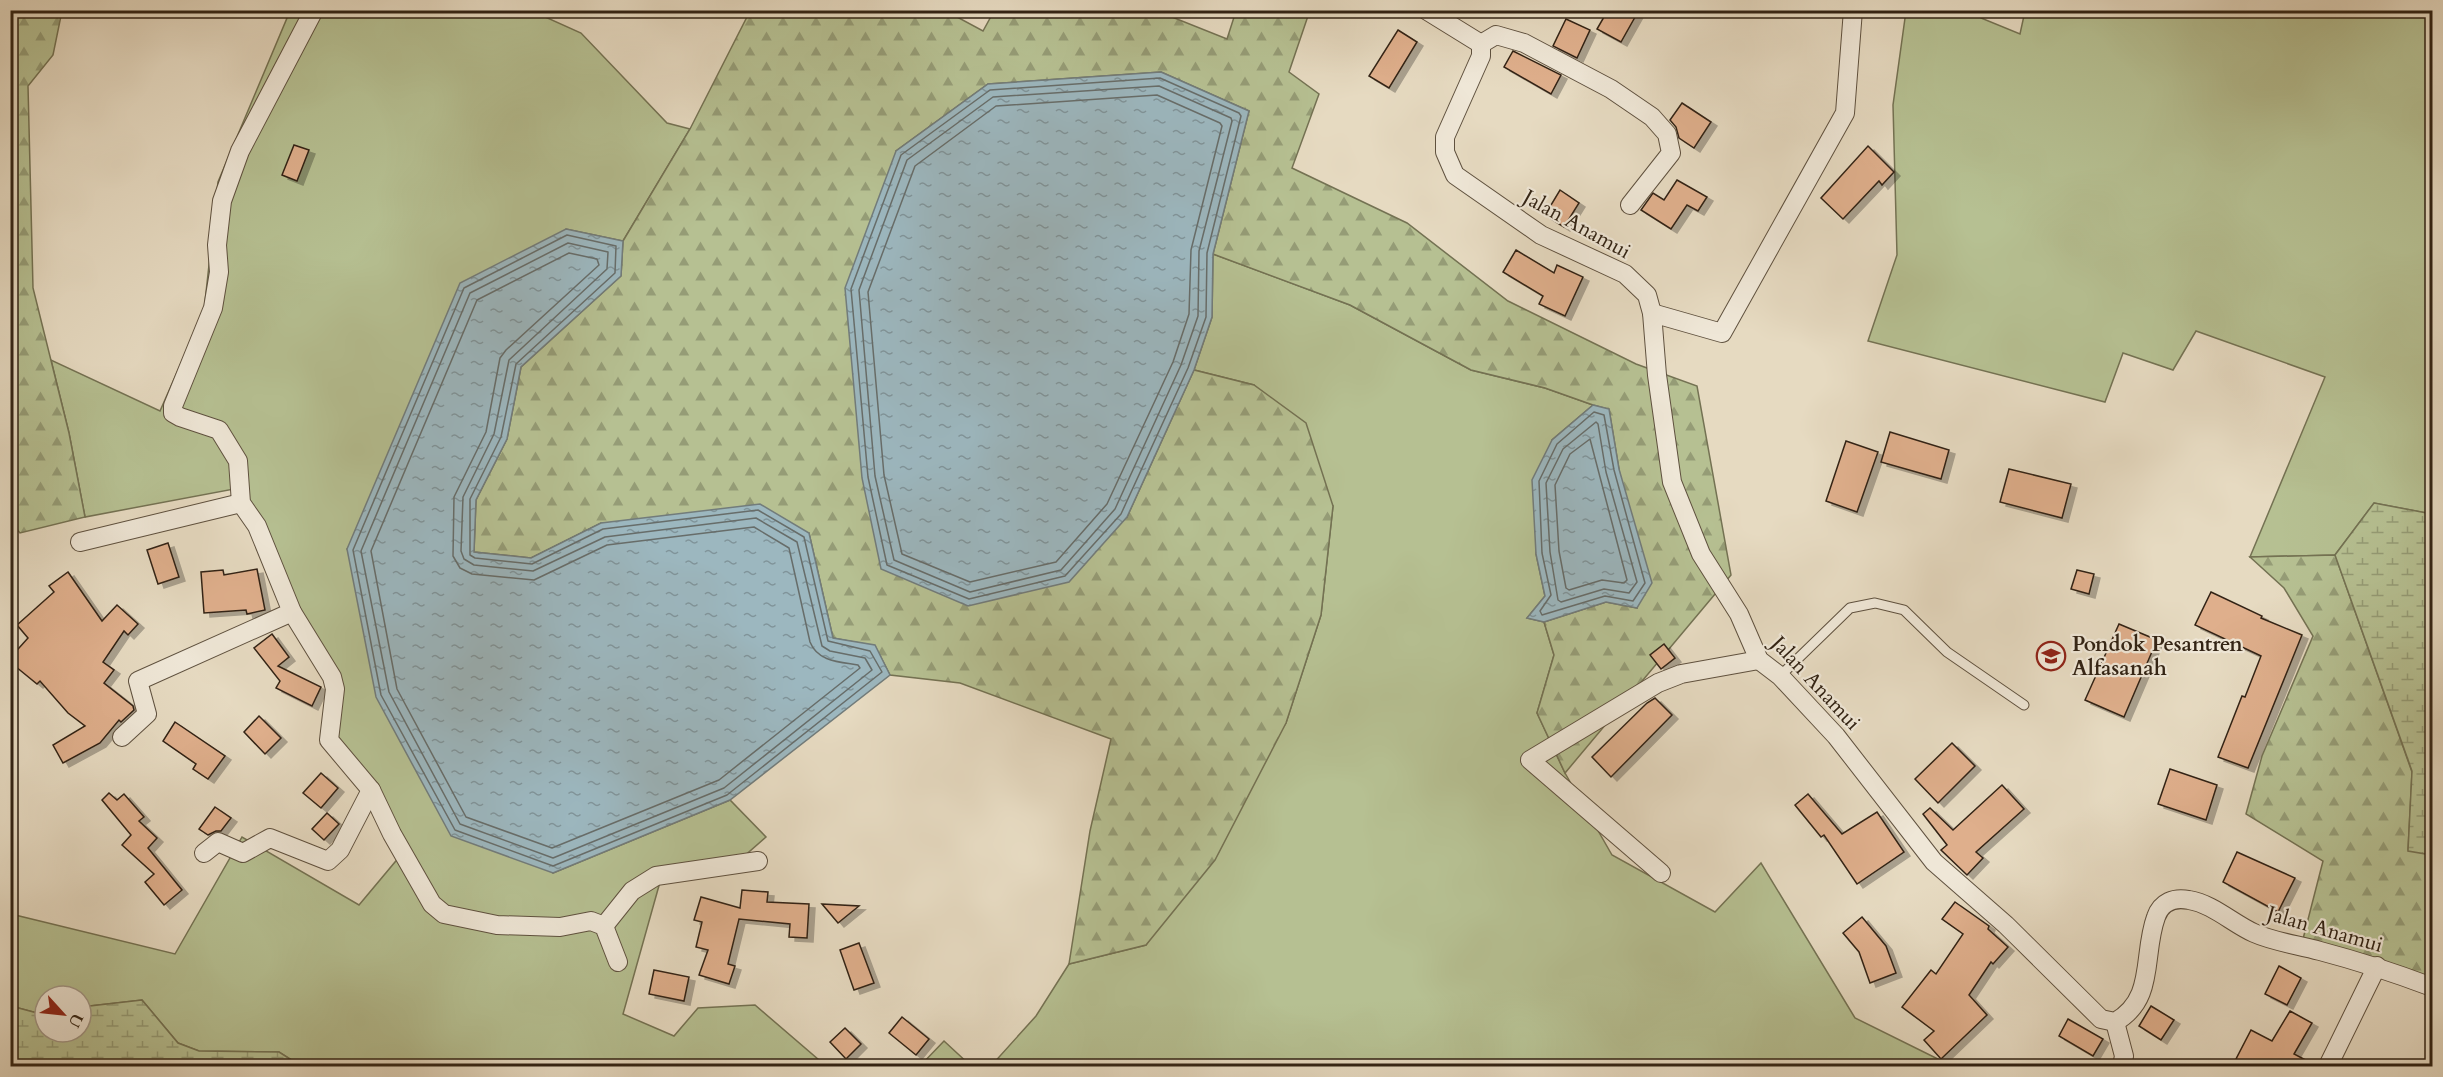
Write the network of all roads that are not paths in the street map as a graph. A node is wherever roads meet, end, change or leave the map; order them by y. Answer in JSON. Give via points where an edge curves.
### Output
{"nodes":[{"id":1,"x":314,"y":10,"type":"edge"},
{"id":2,"x":1426,"y":10,"type":"edge"},
{"id":3,"x":1853,"y":10,"type":"edge"},
{"id":4,"x":1481,"y":44,"type":"junction"},
{"id":5,"x":1630,"y":205,"type":"dead end"},
{"id":6,"x":1652,"y":313,"type":"junction"},
{"id":7,"x":242,"y":503,"type":"junction"},
{"id":8,"x":80,"y":542,"type":"dead end"},
{"id":9,"x":292,"y":612,"type":"junction"},
{"id":10,"x":1759,"y":660,"type":"junction"},
{"id":11,"x":1780,"y":676,"type":"junction"},
{"id":12,"x":2024,"y":705,"type":"dead end"},
{"id":13,"x":122,"y":737,"type":"dead end"},
{"id":14,"x":371,"y":790,"type":"junction"},
{"id":15,"x":204,"y":854,"type":"dead end"},
{"id":16,"x":758,"y":861,"type":"dead end"},
{"id":17,"x":1661,"y":873,"type":"dead end"},
{"id":18,"x":604,"y":926,"type":"junction"},
{"id":19,"x":618,"y":962,"type":"dead end"},
{"id":20,"x":2377,"y":966,"type":"junction"},
{"id":21,"x":2433,"y":987,"type":"edge"},
{"id":22,"x":2115,"y":1022,"type":"junction"},
{"id":23,"x":2122,"y":1066,"type":"edge"},
{"id":24,"x":2328,"y":1066,"type":"edge"}],
"edges":[{"from":1,"to":7,"type":"street","via":[[240,150],[222,201],[213,308],[172,406],[173,413],[180,417],[219,430],[238,461]]},
{"from":2,"to":4,"type":"street"},
{"from":3,"to":6,"type":"street","via":[[1845,113],[1722,333]]},
{"from":4,"to":5,"type":"street","via":[[1496,35],[1524,43],[1611,89],[1652,117],[1667,134],[1671,153]]},
{"from":4,"to":6,"type":"street","name":"Jalan Anamui","via":[[1481,56],[1445,137],[1444,152],[1455,175],[1541,235],[1625,274],[1647,295]]},
{"from":6,"to":10,"type":"street","name":"Jalan Anamui","via":[[1672,482],[1701,554],[1739,614]]},
{"from":7,"to":8,"type":"street"},
{"from":7,"to":9,"type":"street","via":[[257,526]]},
{"from":9,"to":13,"type":"street","via":[[138,681],[147,714]]},
{"from":9,"to":14,"type":"street","via":[[332,677],[335,690],[329,740]]},
{"from":10,"to":11,"type":"street","name":"Jalan Anamui"},
{"from":10,"to":17,"type":"street","via":[[1681,674],[1658,683],[1530,760]]},
{"from":11,"to":12,"type":"lane","via":[[1850,608],[1875,603],[1904,610],[1947,652]]},
{"from":11,"to":22,"type":"street","name":"Jalan Anamui","via":[[1836,736],[1934,862],[2006,925],[2101,1019]]},
{"from":14,"to":15,"type":"street","via":[[340,850],[328,861],[270,838],[243,853],[218,842]]},
{"from":14,"to":18,"type":"street","via":[[432,904],[444,914],[497,925],[560,927],[591,921]]},
{"from":16,"to":18,"type":"street","via":[[656,876],[633,891]]},
{"from":18,"to":19,"type":"street"},
{"from":20,"to":21,"type":"street","name":"Jalan Anamui"},
{"from":20,"to":22,"type":"street","name":"Jalan Anamui","via":[[2255,933],[2213,909],[2189,900],[2172,900],[2160,908],[2155,918],[2144,988],[2128,1015]]},
{"from":20,"to":24,"type":"street"},
{"from":22,"to":23,"type":"street","via":[[2124,1056]]}]}
